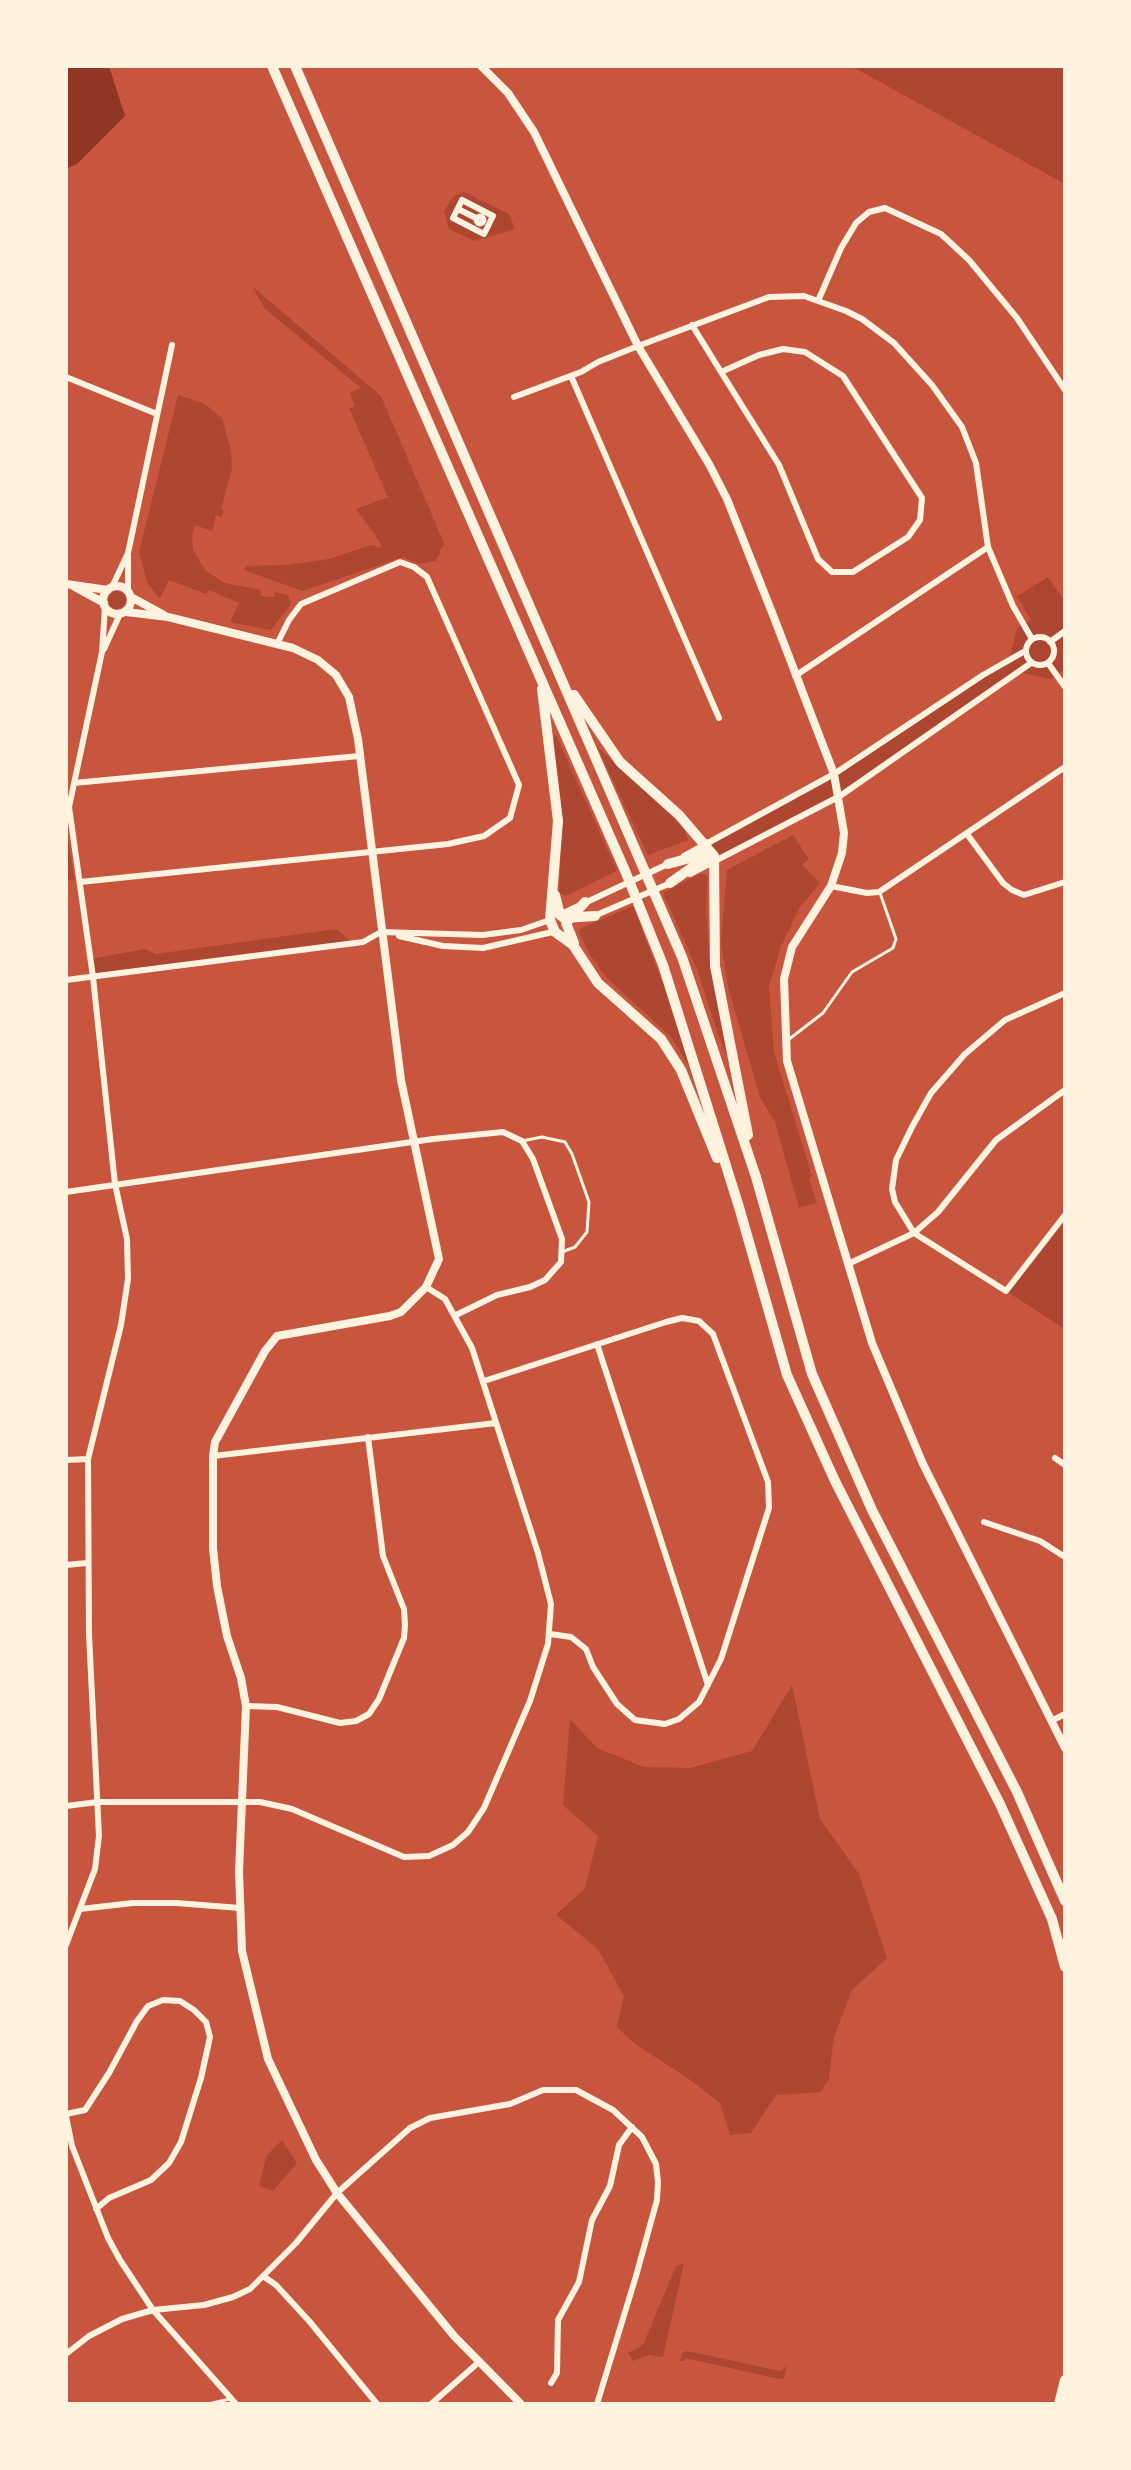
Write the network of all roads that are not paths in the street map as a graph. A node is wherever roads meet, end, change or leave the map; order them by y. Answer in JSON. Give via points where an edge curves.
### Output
{"nodes":[{"id":1,"x":272,"y":66,"type":"edge"},
{"id":2,"x":295,"y":66,"type":"edge"},
{"id":3,"x":481,"y":66,"type":"edge"},
{"id":4,"x":471,"y":204,"type":"junction"},
{"id":5,"x":458,"y":209,"type":"junction"},
{"id":6,"x":466,"y":213,"type":"junction"},
{"id":7,"x":481,"y":221,"type":"junction"},
{"id":8,"x":461,"y":222,"type":"junction"},
{"id":9,"x":818,"y":301,"type":"junction"},
{"id":10,"x":692,"y":325,"type":"junction"},
{"id":11,"x":172,"y":345,"type":"dead end"},
{"id":12,"x":638,"y":346,"type":"junction"},
{"id":13,"x":721,"y":372,"type":"junction"},
{"id":14,"x":66,"y":376,"type":"edge"},
{"id":15,"x":571,"y":376,"type":"junction"},
{"id":16,"x":1065,"y":390,"type":"edge"},
{"id":17,"x":514,"y":397,"type":"dead end"},
{"id":18,"x":158,"y":414,"type":"junction"},
{"id":19,"x":988,"y":547,"type":"junction"},
{"id":20,"x":128,"y":553,"type":"junction"},
{"id":21,"x":69,"y":584,"type":"edge"},
{"id":22,"x":110,"y":588,"type":"junction"},
{"id":23,"x":130,"y":594,"type":"junction"},
{"id":24,"x":104,"y":605,"type":"junction"},
{"id":25,"x":123,"y":613,"type":"junction"},
{"id":26,"x":168,"y":617,"type":"junction"},
{"id":27,"x":1065,"y":631,"type":"edge"},
{"id":28,"x":1032,"y":639,"type":"junction"},
{"id":29,"x":1050,"y":642,"type":"junction"},
{"id":30,"x":277,"y":644,"type":"junction"},
{"id":31,"x":1025,"y":651,"type":"junction"},
{"id":32,"x":102,"y":652,"type":"junction"},
{"id":33,"x":1031,"y":663,"type":"junction"},
{"id":34,"x":1048,"y":663,"type":"junction"},
{"id":35,"x":558,"y":671,"type":"junction"},
{"id":36,"x":795,"y":676,"type":"junction"},
{"id":37,"x":540,"y":677,"type":"junction"},
{"id":38,"x":1065,"y":687,"type":"edge"},
{"id":39,"x":718,"y":718,"type":"dead end"},
{"id":40,"x":359,"y":756,"type":"junction"},
{"id":41,"x":1065,"y":767,"type":"edge"},
{"id":42,"x":834,"y":774,"type":"junction"},
{"id":43,"x":74,"y":783,"type":"junction"},
{"id":44,"x":840,"y":796,"type":"junction"},
{"id":45,"x":67,"y":807,"type":"edge"},
{"id":46,"x":967,"y":834,"type":"junction"},
{"id":47,"x":706,"y":844,"type":"junction"},
{"id":48,"x":371,"y":852,"type":"junction"},
{"id":49,"x":709,"y":859,"type":"junction"},
{"id":50,"x":668,"y":864,"type":"junction"},
{"id":51,"x":80,"y":882,"type":"junction"},
{"id":52,"x":1065,"y":882,"type":"edge"},
{"id":53,"x":670,"y":884,"type":"joint"},
{"id":54,"x":831,"y":886,"type":"junction"},
{"id":55,"x":879,"y":892,"type":"junction"},
{"id":56,"x":585,"y":902,"type":"joint"},
{"id":57,"x":595,"y":916,"type":"joint"},
{"id":58,"x":561,"y":920,"type":"junction"},
{"id":59,"x":381,"y":932,"type":"junction"},
{"id":60,"x":555,"y":932,"type":"junction"},
{"id":61,"x":579,"y":952,"type":"junction"},
{"id":62,"x":93,"y":977,"type":"junction"},
{"id":63,"x":66,"y":980,"type":"edge"},
{"id":64,"x":1065,"y":993,"type":"edge"},
{"id":65,"x":785,"y":1041,"type":"junction"},
{"id":66,"x":1065,"y":1090,"type":"edge"},
{"id":67,"x":522,"y":1142,"type":"junction"},
{"id":68,"x":414,"y":1143,"type":"junction"},
{"id":69,"x":756,"y":1177,"type":"junction"},
{"id":70,"x":115,"y":1184,"type":"junction"},
{"id":71,"x":66,"y":1192,"type":"edge"},
{"id":72,"x":739,"y":1207,"type":"junction"},
{"id":73,"x":1065,"y":1215,"type":"edge"},
{"id":74,"x":914,"y":1233,"type":"junction"},
{"id":75,"x":562,"y":1252,"type":"junction"},
{"id":76,"x":848,"y":1264,"type":"junction"},
{"id":77,"x":426,"y":1287,"type":"junction"},
{"id":78,"x":456,"y":1316,"type":"junction"},
{"id":79,"x":597,"y":1344,"type":"junction"},
{"id":80,"x":484,"y":1381,"type":"junction"},
{"id":81,"x":496,"y":1423,"type":"junction"},
{"id":82,"x":368,"y":1437,"type":"junction"},
{"id":83,"x":213,"y":1456,"type":"junction"},
{"id":84,"x":1055,"y":1458,"type":"dead end"},
{"id":85,"x":88,"y":1459,"type":"junction"},
{"id":86,"x":66,"y":1460,"type":"edge"},
{"id":87,"x":1065,"y":1465,"type":"edge"},
{"id":88,"x":984,"y":1522,"type":"dead end"},
{"id":89,"x":1065,"y":1557,"type":"edge"},
{"id":90,"x":87,"y":1563,"type":"junction"},
{"id":91,"x":66,"y":1565,"type":"edge"},
{"id":92,"x":550,"y":1634,"type":"junction"},
{"id":93,"x":708,"y":1686,"type":"junction"},
{"id":94,"x":246,"y":1706,"type":"junction"},
{"id":95,"x":1065,"y":1714,"type":"edge"},
{"id":96,"x":1051,"y":1721,"type":"junction"},
{"id":97,"x":1065,"y":1748,"type":"edge"},
{"id":98,"x":98,"y":1802,"type":"junction"},
{"id":99,"x":243,"y":1802,"type":"junction"},
{"id":100,"x":66,"y":1806,"type":"edge"},
{"id":101,"x":1065,"y":1901,"type":"edge"},
{"id":102,"x":240,"y":1908,"type":"junction"},
{"id":103,"x":80,"y":1909,"type":"junction"},
{"id":104,"x":66,"y":1945,"type":"edge"},
{"id":105,"x":1065,"y":1967,"type":"edge"},
{"id":106,"x":66,"y":2115,"type":"edge"},
{"id":107,"x":632,"y":2127,"type":"junction"},
{"id":108,"x":337,"y":2193,"type":"junction"},
{"id":109,"x":96,"y":2209,"type":"junction"},
{"id":110,"x":263,"y":2276,"type":"junction"},
{"id":111,"x":153,"y":2310,"type":"junction"},
{"id":112,"x":66,"y":2354,"type":"edge"},
{"id":113,"x":479,"y":2362,"type":"junction"},
{"id":114,"x":1065,"y":2380,"type":"edge"},
{"id":115,"x":551,"y":2383,"type":"dead end"},
{"id":116,"x":234,"y":2401,"type":"edge"},
{"id":117,"x":208,"y":2404,"type":"edge"},
{"id":118,"x":377,"y":2404,"type":"edge"},
{"id":119,"x":431,"y":2404,"type":"edge"},
{"id":120,"x":521,"y":2404,"type":"edge"},
{"id":121,"x":597,"y":2404,"type":"edge"},
{"id":122,"x":1059,"y":2404,"type":"edge"}],
"edges":[{"from":1,"to":37,"type":"highway"},
{"from":2,"to":35,"type":"highway"},
{"from":3,"to":12,"type":"street","via":[[508,93],[534,132]]},
{"from":4,"to":5,"type":"street","via":[[462,200]]},
{"from":4,"to":6,"type":"street"},
{"from":4,"to":7,"type":"street"},
{"from":5,"to":6,"type":"street"},
{"from":5,"to":8,"type":"street","via":[[453,218]]},
{"from":6,"to":7,"type":"street"},
{"from":6,"to":8,"type":"street"},
{"from":7,"to":8,"type":"street"},
{"from":9,"to":10,"type":"street","via":[[804,296],[769,297]]},
{"from":9,"to":16,"type":"street","via":[[856,223],[869,212],[885,208],[940,234],[969,260],[1017,318]]},
{"from":9,"to":19,"type":"street","via":[[862,319],[894,343],[962,428],[976,463]]},
{"from":10,"to":12,"type":"street"},
{"from":10,"to":13,"type":"street"},
{"from":11,"to":18,"type":"street"},
{"from":12,"to":15,"type":"street"},
{"from":12,"to":36,"type":"street","via":[[727,499]]},
{"from":13,"to":13,"type":"street","via":[[779,465],[818,559],[832,572],[853,572],[908,537],[920,520],[922,498],[843,376],[806,352],[783,349]]},
{"from":14,"to":18,"type":"street"},
{"from":15,"to":17,"type":"street"},
{"from":15,"to":39,"type":"street"},
{"from":18,"to":20,"type":"street"},
{"from":19,"to":28,"type":"street"},
{"from":19,"to":36,"type":"street"},
{"from":20,"to":22,"type":"street"},
{"from":20,"to":23,"type":"street"},
{"from":21,"to":22,"type":"street"},
{"from":21,"to":24,"type":"street"},
{"from":22,"to":23,"type":"street","via":[[122,587]]},
{"from":22,"to":24,"type":"street"},
{"from":23,"to":25,"type":"street","via":[[131,605]]},
{"from":23,"to":26,"type":"street"},
{"from":24,"to":25,"type":"street","via":[[112,613]]},
{"from":24,"to":32,"type":"street"},
{"from":25,"to":26,"type":"street"},
{"from":25,"to":32,"type":"street"},
{"from":26,"to":30,"type":"street"},
{"from":27,"to":29,"type":"street"},
{"from":28,"to":29,"type":"street"},
{"from":28,"to":31,"type":"street"},
{"from":29,"to":34,"type":"street","via":[[1054,655]]},
{"from":30,"to":40,"type":"street","via":[[318,660],[336,675],[349,697]]},
{"from":30,"to":48,"type":"street","via":[[301,604],[400,562],[427,577],[519,785],[510,818],[484,836]]},
{"from":31,"to":33,"type":"street"},
{"from":31,"to":42,"type":"street"},
{"from":32,"to":43,"type":"street"},
{"from":33,"to":34,"type":"street"},
{"from":33,"to":44,"type":"street"},
{"from":34,"to":38,"type":"street"},
{"from":35,"to":47,"type":"highway","via":[[620,762]]},
{"from":35,"to":69,"type":"highway","via":[[667,917]]},
{"from":36,"to":42,"type":"street"},
{"from":37,"to":58,"type":"highway","via":[[558,821],[554,889]]},
{"from":37,"to":72,"type":"highway","via":[[663,965]]},
{"from":40,"to":43,"type":"street"},
{"from":40,"to":48,"type":"street"},
{"from":41,"to":46,"type":"street"},
{"from":42,"to":44,"type":"street"},
{"from":42,"to":47,"type":"street"},
{"from":43,"to":45,"type":"street"},
{"from":44,"to":49,"type":"street"},
{"from":44,"to":54,"type":"street","via":[[844,833]]},
{"from":45,"to":51,"type":"street"},
{"from":46,"to":52,"type":"street","via":[[1012,890],[1024,895]]},
{"from":46,"to":55,"type":"street"},
{"from":47,"to":49,"type":"highway","via":[[714,856]]},
{"from":47,"to":50,"type":"street"},
{"from":48,"to":51,"type":"street"},
{"from":48,"to":59,"type":"street"},
{"from":49,"to":50,"type":"highway","via":[[690,857]]},
{"from":49,"to":53,"type":"highway"},
{"from":49,"to":69,"type":"highway","via":[[715,966]]},
{"from":50,"to":56,"type":"street"},
{"from":51,"to":62,"type":"street"},
{"from":53,"to":57,"type":"street"},
{"from":54,"to":55,"type":"street"},
{"from":54,"to":65,"type":"street","via":[[792,947],[784,979]]},
{"from":55,"to":65,"type":"lane","via":[[897,939],[893,948],[852,972],[823,1013]]},
{"from":56,"to":58,"type":"highway"},
{"from":57,"to":58,"type":"highway"},
{"from":58,"to":59,"type":"street","via":[[483,935]]},
{"from":58,"to":60,"type":"highway"},
{"from":58,"to":61,"type":"highway"},
{"from":59,"to":60,"type":"street","via":[[443,946],[483,948]]},
{"from":59,"to":62,"type":"street","via":[[363,942]]},
{"from":59,"to":68,"type":"street","via":[[401,1080]]},
{"from":60,"to":61,"type":"highway"},
{"from":61,"to":72,"type":"highway","via":[[598,983],[661,1039],[681,1070]]},
{"from":62,"to":63,"type":"street"},
{"from":62,"to":70,"type":"street"},
{"from":64,"to":74,"type":"street","via":[[1005,1020],[965,1054],[931,1093],[896,1160],[893,1179],[896,1202]]},
{"from":65,"to":76,"type":"street","via":[[787,1061]]},
{"from":66,"to":74,"type":"street","via":[[996,1140],[938,1212]]},
{"from":67,"to":68,"type":"street","via":[[512,1135],[491,1131]]},
{"from":67,"to":75,"type":"street","via":[[533,1160],[562,1239]]},
{"from":67,"to":75,"type":"lane","via":[[542,1137],[565,1142],[572,1154],[589,1202],[587,1232],[575,1247]]},
{"from":68,"to":70,"type":"street"},
{"from":68,"to":77,"type":"street","via":[[440,1250],[437,1268]]},
{"from":69,"to":101,"type":"highway","via":[[812,1374],[872,1510],[1017,1792]]},
{"from":70,"to":71,"type":"street"},
{"from":70,"to":85,"type":"street","via":[[127,1239],[128,1279],[121,1325]]},
{"from":72,"to":105,"type":"highway","via":[[787,1375],[835,1481],[1000,1803],[1052,1919]]},
{"from":73,"to":74,"type":"street","via":[[1006,1292]]},
{"from":74,"to":76,"type":"street"},
{"from":75,"to":78,"type":"street","via":[[556,1270],[545,1280],[497,1295]]},
{"from":76,"to":96,"type":"street","via":[[872,1343],[923,1464]]},
{"from":77,"to":78,"type":"street","via":[[445,1299]]},
{"from":77,"to":83,"type":"street","via":[[412,1304],[390,1316],[277,1336],[225,1419]]},
{"from":78,"to":80,"type":"street"},
{"from":79,"to":80,"type":"street"},
{"from":79,"to":93,"type":"street"},
{"from":79,"to":93,"type":"street","via":[[682,1318],[699,1321],[713,1334],[768,1482],[770,1508],[721,1659]]},
{"from":80,"to":81,"type":"street"},
{"from":81,"to":82,"type":"street"},
{"from":81,"to":92,"type":"street","via":[[543,1567],[551,1604]]},
{"from":82,"to":83,"type":"street"},
{"from":82,"to":94,"type":"street","via":[[383,1556],[405,1609],[404,1638],[379,1700],[369,1714],[340,1723],[277,1707]]},
{"from":83,"to":94,"type":"street","via":[[217,1586]]},
{"from":84,"to":87,"type":"street"},
{"from":85,"to":86,"type":"street"},
{"from":85,"to":90,"type":"street"},
{"from":88,"to":89,"type":"street","via":[[1040,1541]]},
{"from":90,"to":91,"type":"street"},
{"from":90,"to":98,"type":"street"},
{"from":92,"to":93,"type":"street","via":[[571,1637],[586,1649],[593,1668],[617,1704],[635,1720],[665,1724],[679,1719],[699,1702]]},
{"from":92,"to":99,"type":"street","via":[[530,1701],[502,1770],[479,1816],[453,1845],[429,1856],[404,1857],[292,1809]]},
{"from":94,"to":99,"type":"street"},
{"from":95,"to":96,"type":"street"},
{"from":96,"to":97,"type":"street"},
{"from":98,"to":99,"type":"street"},
{"from":98,"to":100,"type":"street"},
{"from":98,"to":103,"type":"street","via":[[95,1869]]},
{"from":99,"to":102,"type":"street"},
{"from":102,"to":103,"type":"street","via":[[133,1903]]},
{"from":102,"to":108,"type":"street","via":[[242,1951],[268,2059],[316,2160]]},
{"from":103,"to":104,"type":"street"},
{"from":106,"to":109,"type":"street","via":[[72,2146]]},
{"from":106,"to":109,"type":"street","via":[[86,2110],[148,2006],[163,2000],[180,2001],[206,2022],[210,2037],[201,2078],[181,2142],[170,2163],[151,2180],[109,2198]]},
{"from":107,"to":108,"type":"street","via":[[591,2096],[576,2090],[543,2090],[510,2104],[420,2123]]},
{"from":107,"to":115,"type":"street","via":[[619,2145],[610,2186],[592,2220],[579,2282],[558,2320],[557,2373]]},
{"from":107,"to":121,"type":"street","via":[[656,2163],[657,2200]]},
{"from":108,"to":110,"type":"street"},
{"from":108,"to":113,"type":"street"},
{"from":109,"to":111,"type":"street","via":[[112,2246]]},
{"from":110,"to":111,"type":"street","via":[[250,2289],[233,2297]]},
{"from":110,"to":118,"type":"street","via":[[310,2322]]},
{"from":111,"to":112,"type":"street","via":[[122,2319],[89,2336]]},
{"from":111,"to":116,"type":"street"},
{"from":113,"to":119,"type":"street"},
{"from":113,"to":120,"type":"street"},
{"from":114,"to":122,"type":"highway"},
{"from":116,"to":117,"type":"lane"}]}
